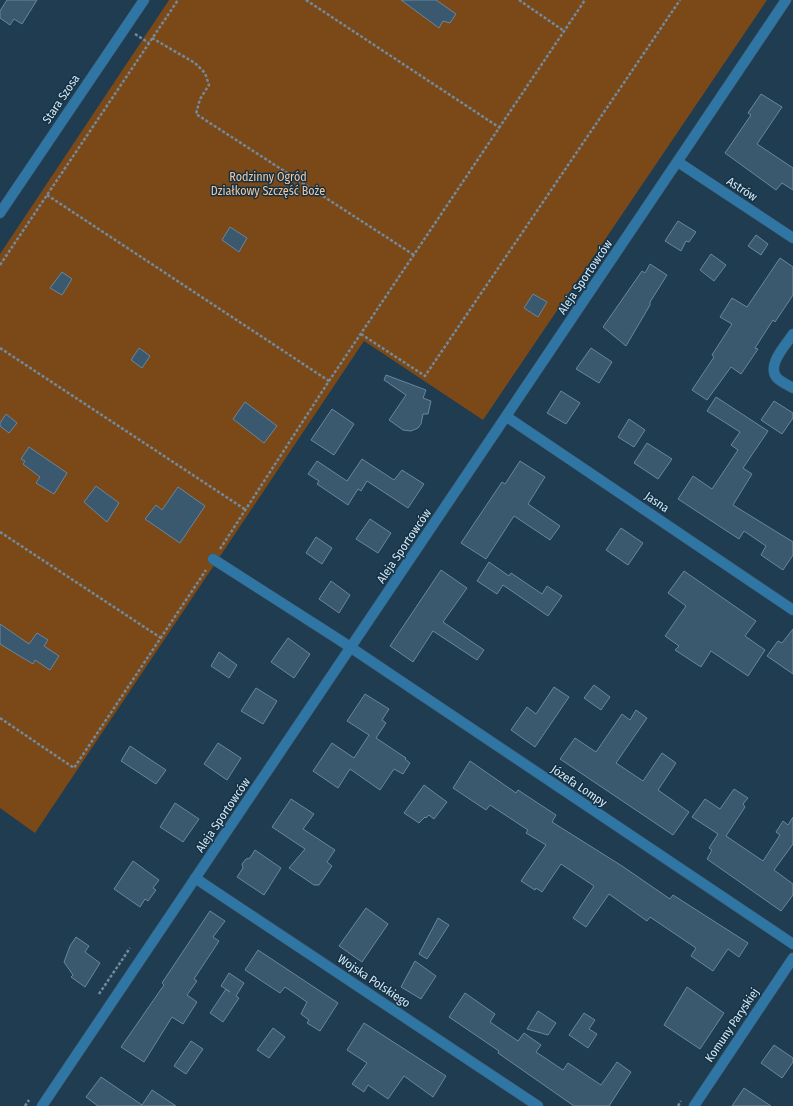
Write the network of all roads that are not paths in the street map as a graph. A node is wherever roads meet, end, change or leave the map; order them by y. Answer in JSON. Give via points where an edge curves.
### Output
{"nodes":[{"id":1,"x":144,"y":0,"type":"edge"},
{"id":2,"x":786,"y":0,"type":"edge"},
{"id":3,"x":678,"y":162,"type":"junction"},
{"id":4,"x":0,"y":213,"type":"edge"},
{"id":5,"x":793,"y":238,"type":"edge"},
{"id":6,"x":793,"y":334,"type":"edge"},
{"id":7,"x":793,"y":388,"type":"edge"},
{"id":8,"x":507,"y":417,"type":"junction"},
{"id":9,"x":213,"y":559,"type":"road end"},
{"id":10,"x":793,"y":610,"type":"edge"},
{"id":11,"x":351,"y":649,"type":"junction"},
{"id":12,"x":195,"y":878,"type":"junction"},
{"id":13,"x":793,"y":944,"type":"edge"},
{"id":14,"x":793,"y":958,"type":"edge"},
{"id":15,"x":42,"y":1106,"type":"edge"},
{"id":16,"x":538,"y":1106,"type":"edge"},
{"id":17,"x":694,"y":1106,"type":"edge"}],
"edges":[{"from":1,"to":4,"type":"street","name":"Stara Szosa"},
{"from":2,"to":3,"type":"street","name":"Aleja Sportowców"},
{"from":3,"to":5,"type":"street","name":"Astrów"},
{"from":3,"to":8,"type":"street","name":"Aleja Sportowców"},
{"from":6,"to":7,"type":"street","via":[[774,362],[774,372],[778,378]]},
{"from":8,"to":10,"type":"street","name":"Jasna"},
{"from":8,"to":11,"type":"street","name":"Aleja Sportowców"},
{"from":9,"to":11,"type":"street","name":"Józefa Lompy"},
{"from":11,"to":12,"type":"street","name":"Aleja Sportowców"},
{"from":11,"to":13,"type":"street","name":"Józefa Lompy"},
{"from":12,"to":15,"type":"street","name":"Aleja Sportowców"},
{"from":12,"to":16,"type":"street","name":"Wojska Polskiego"},
{"from":14,"to":17,"type":"street","name":"Komuny Paryskiej"}]}
